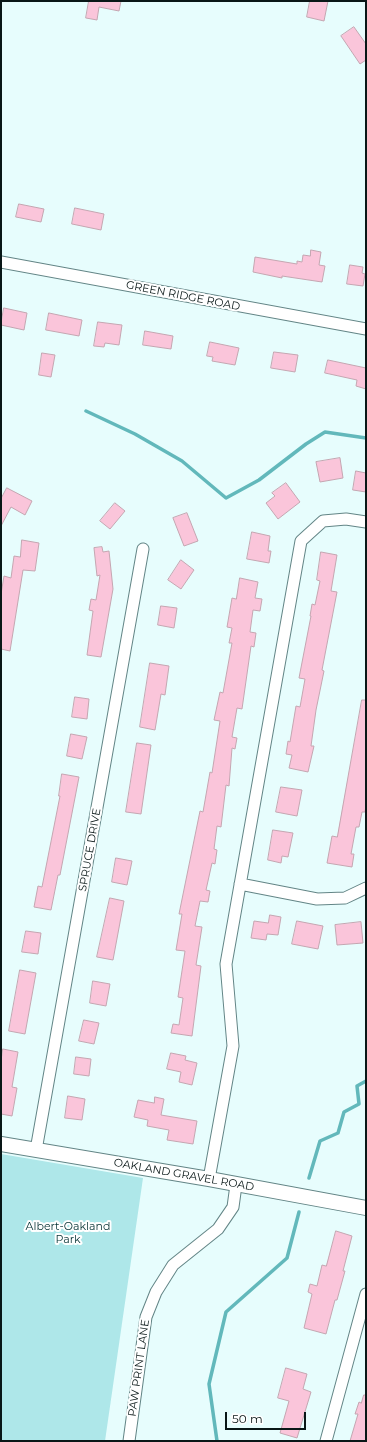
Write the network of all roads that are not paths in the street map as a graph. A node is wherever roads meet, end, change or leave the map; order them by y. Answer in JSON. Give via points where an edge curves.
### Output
{"nodes":[{"id":1,"x":1,"y":262,"type":"edge"},
{"id":2,"x":366,"y":329,"type":"edge"},
{"id":3,"x":366,"y":522,"type":"edge"},
{"id":4,"x":143,"y":549,"type":"dead end"},
{"id":5,"x":240,"y":884,"type":"junction"},
{"id":6,"x":366,"y":888,"type":"edge"},
{"id":7,"x":1,"y":1144,"type":"edge"},
{"id":8,"x":36,"y":1150,"type":"junction"},
{"id":9,"x":208,"y":1179,"type":"junction"},
{"id":10,"x":236,"y":1185,"type":"junction"},
{"id":11,"x":366,"y":1208,"type":"edge"},
{"id":12,"x":366,"y":1294,"type":"edge"},
{"id":13,"x":129,"y":1441,"type":"edge"},
{"id":14,"x":326,"y":1441,"type":"edge"}],
"edges":[{"from":1,"to":2,"type":"street","name":"GREEN RIDGE ROAD"},
{"from":3,"to":5,"type":"street","via":[[346,519],[323,521],[301,541]]},
{"from":4,"to":8,"type":"street","name":"SPRUCE DRIVE"},
{"from":5,"to":6,"type":"street","via":[[317,899],[345,898]]},
{"from":5,"to":9,"type":"street","via":[[226,964],[233,1046]]},
{"from":7,"to":8,"type":"street","name":"OAKLAND GRAVEL ROAD"},
{"from":8,"to":9,"type":"street","name":"OAKLAND GRAVEL ROAD"},
{"from":9,"to":10,"type":"street","name":"OAKLAND GRAVEL ROAD"},
{"from":10,"to":11,"type":"street","name":"OAKLAND GRAVEL ROAD"},
{"from":10,"to":13,"type":"street","name":"PAW PRINT LANE","via":[[232,1207],[218,1229],[173,1266],[156,1292],[146,1318]]},
{"from":12,"to":14,"type":"street"}]}
